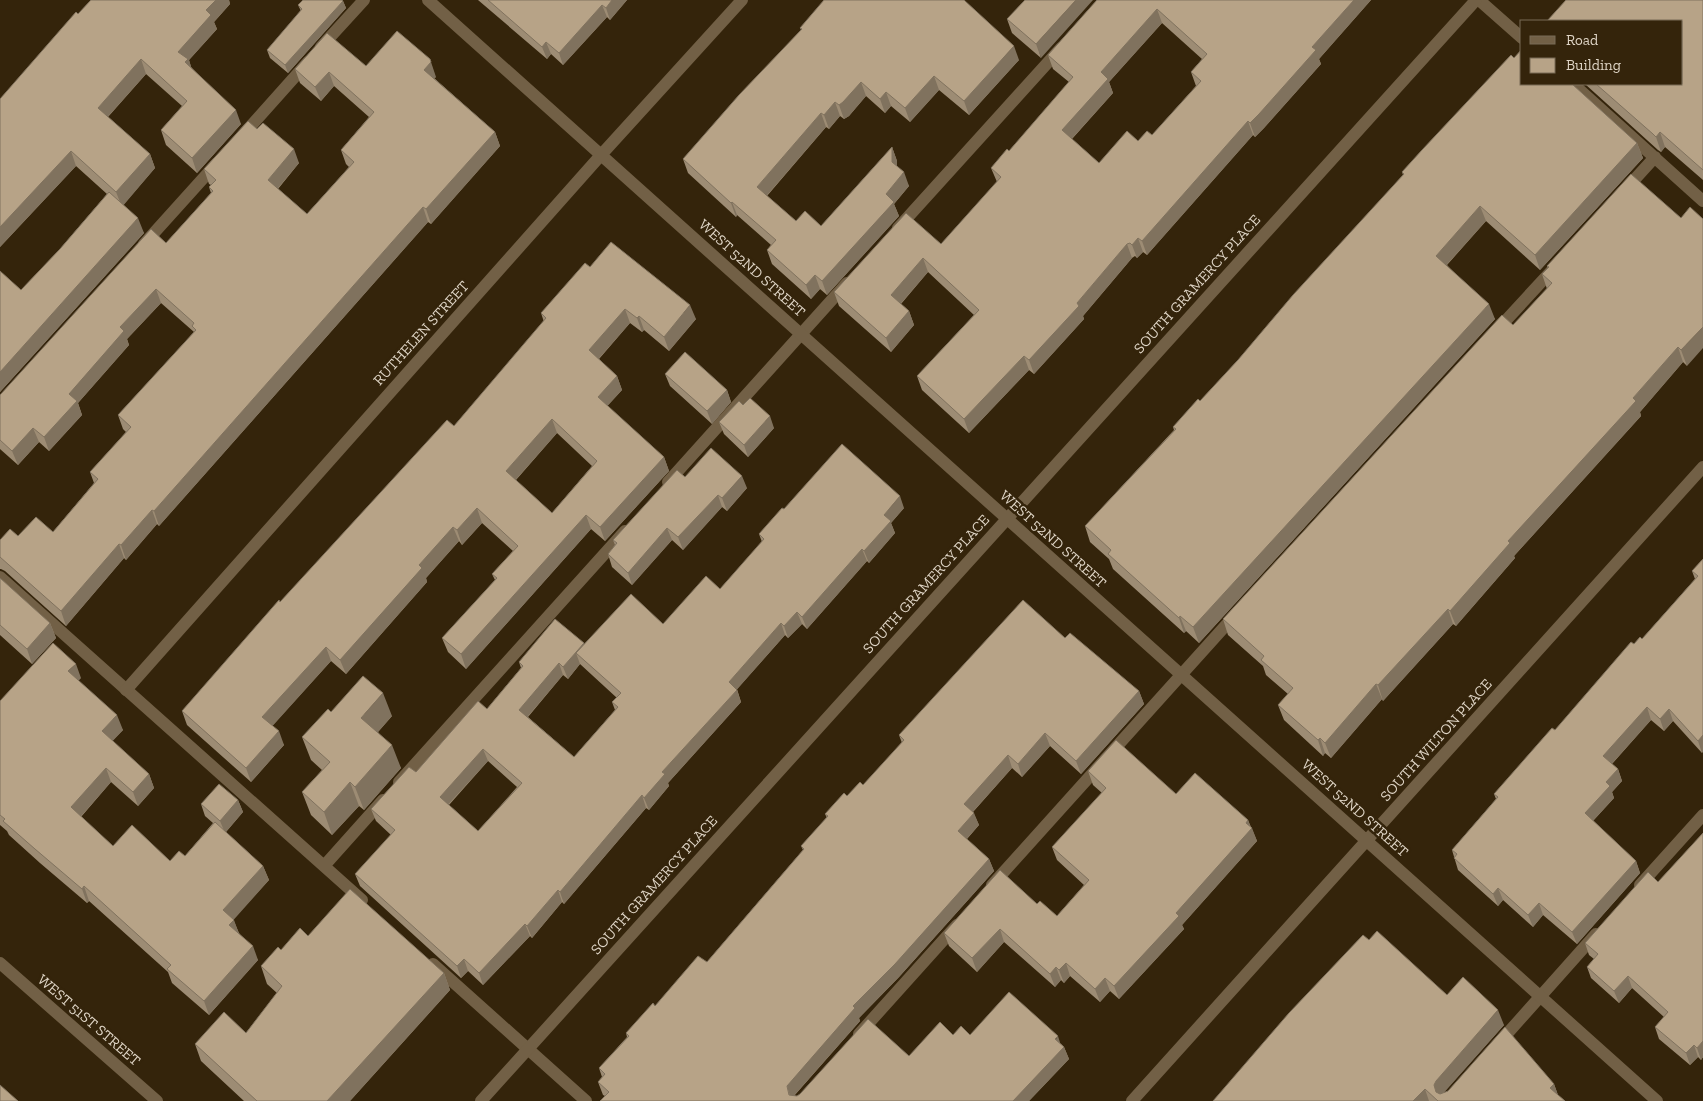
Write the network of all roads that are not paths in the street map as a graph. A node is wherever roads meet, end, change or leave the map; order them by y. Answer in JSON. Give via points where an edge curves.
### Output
{"nodes":[{"id":1,"x":364,"y":0,"type":"edge"},
{"id":2,"x":428,"y":0,"type":"edge"},
{"id":3,"x":742,"y":0,"type":"edge"},
{"id":4,"x":1477,"y":0,"type":"edge"},
{"id":5,"x":1071,"y":36,"type":"edge"},
{"id":6,"x":1520,"y":36,"type":"edge"},
{"id":7,"x":1574,"y":85,"type":"edge"},
{"id":8,"x":601,"y":155,"type":"junction"},
{"id":9,"x":1655,"y":157,"type":"junction"},
{"id":10,"x":1615,"y":201,"type":"edge"},
{"id":11,"x":1703,"y":201,"type":"edge"},
{"id":12,"x":887,"y":240,"type":"edge"},
{"id":13,"x":132,"y":257,"type":"edge"},
{"id":14,"x":1562,"y":259,"type":"edge"},
{"id":15,"x":854,"y":276,"type":"edge"},
{"id":16,"x":801,"y":334,"type":"junction"},
{"id":17,"x":1488,"y":339,"type":"edge"},
{"id":18,"x":1703,"y":467,"type":"edge"},
{"id":19,"x":662,"y":489,"type":"edge"},
{"id":20,"x":636,"y":519,"type":"edge"},
{"id":21,"x":1006,"y":519,"type":"junction"},
{"id":22,"x":0,"y":577,"type":"edge"},
{"id":23,"x":1248,"y":602,"type":"edge"},
{"id":24,"x":1181,"y":674,"type":"junction"},
{"id":25,"x":126,"y":690,"type":"junction"},
{"id":26,"x":1703,"y":814,"type":"edge"},
{"id":27,"x":1367,"y":841,"type":"junction"},
{"id":28,"x":324,"y":866,"type":"junction"},
{"id":29,"x":1631,"y":894,"type":"edge"},
{"id":30,"x":983,"y":895,"type":"edge"},
{"id":31,"x":375,"y":912,"type":"edge"},
{"id":32,"x":964,"y":917,"type":"edge"},
{"id":33,"x":1605,"y":924,"type":"edge"},
{"id":34,"x":426,"y":958,"type":"edge"},
{"id":35,"x":0,"y":963,"type":"edge"},
{"id":36,"x":1540,"y":996,"type":"junction"},
{"id":37,"x":852,"y":1042,"type":"edge"},
{"id":38,"x":528,"y":1049,"type":"junction"},
{"id":39,"x":1490,"y":1052,"type":"edge"},
{"id":40,"x":157,"y":1101,"type":"edge"},
{"id":41,"x":481,"y":1101,"type":"edge"},
{"id":42,"x":586,"y":1101,"type":"edge"},
{"id":43,"x":1132,"y":1101,"type":"edge"},
{"id":44,"x":1657,"y":1101,"type":"edge"}],
"edges":[{"from":1,"to":13,"type":"street"},
{"from":2,"to":8,"type":"street","name":"WEST 52ND STREET"},
{"from":3,"to":8,"type":"street","name":"RUTHELEN STREET"},
{"from":4,"to":6,"type":"street"},
{"from":4,"to":21,"type":"street","name":"SOUTH GRAMERCY PLACE"},
{"from":5,"to":12,"type":"street"},
{"from":7,"to":9,"type":"street"},
{"from":8,"to":16,"type":"street","name":"WEST 52ND STREET"},
{"from":8,"to":25,"type":"street","name":"RUTHELEN STREET"},
{"from":9,"to":10,"type":"street"},
{"from":9,"to":11,"type":"street"},
{"from":14,"to":17,"type":"street"},
{"from":15,"to":16,"type":"street"},
{"from":16,"to":19,"type":"street"},
{"from":16,"to":21,"type":"street","name":"WEST 52ND STREET"},
{"from":18,"to":27,"type":"street","name":"SOUTH WILTON PLACE"},
{"from":20,"to":28,"type":"street"},
{"from":21,"to":24,"type":"street","name":"WEST 52ND STREET"},
{"from":21,"to":38,"type":"street","name":"SOUTH GRAMERCY PLACE"},
{"from":22,"to":25,"type":"street"},
{"from":23,"to":24,"type":"street"},
{"from":24,"to":27,"type":"street","name":"WEST 52ND STREET"},
{"from":24,"to":30,"type":"street"},
{"from":25,"to":28,"type":"street"},
{"from":26,"to":29,"type":"street"},
{"from":27,"to":36,"type":"street","name":"WEST 52ND STREET"},
{"from":27,"to":43,"type":"street","name":"SOUTH WILTON PLACE"},
{"from":28,"to":31,"type":"street"},
{"from":32,"to":37,"type":"street"},
{"from":33,"to":36,"type":"street"},
{"from":34,"to":38,"type":"street"},
{"from":35,"to":40,"type":"street","name":"WEST 51ST STREET"},
{"from":36,"to":39,"type":"street"},
{"from":36,"to":44,"type":"street","name":"WEST 52ND STREET"},
{"from":38,"to":41,"type":"street","name":"SOUTH GRAMERCY PLACE"},
{"from":38,"to":42,"type":"street"}]}
